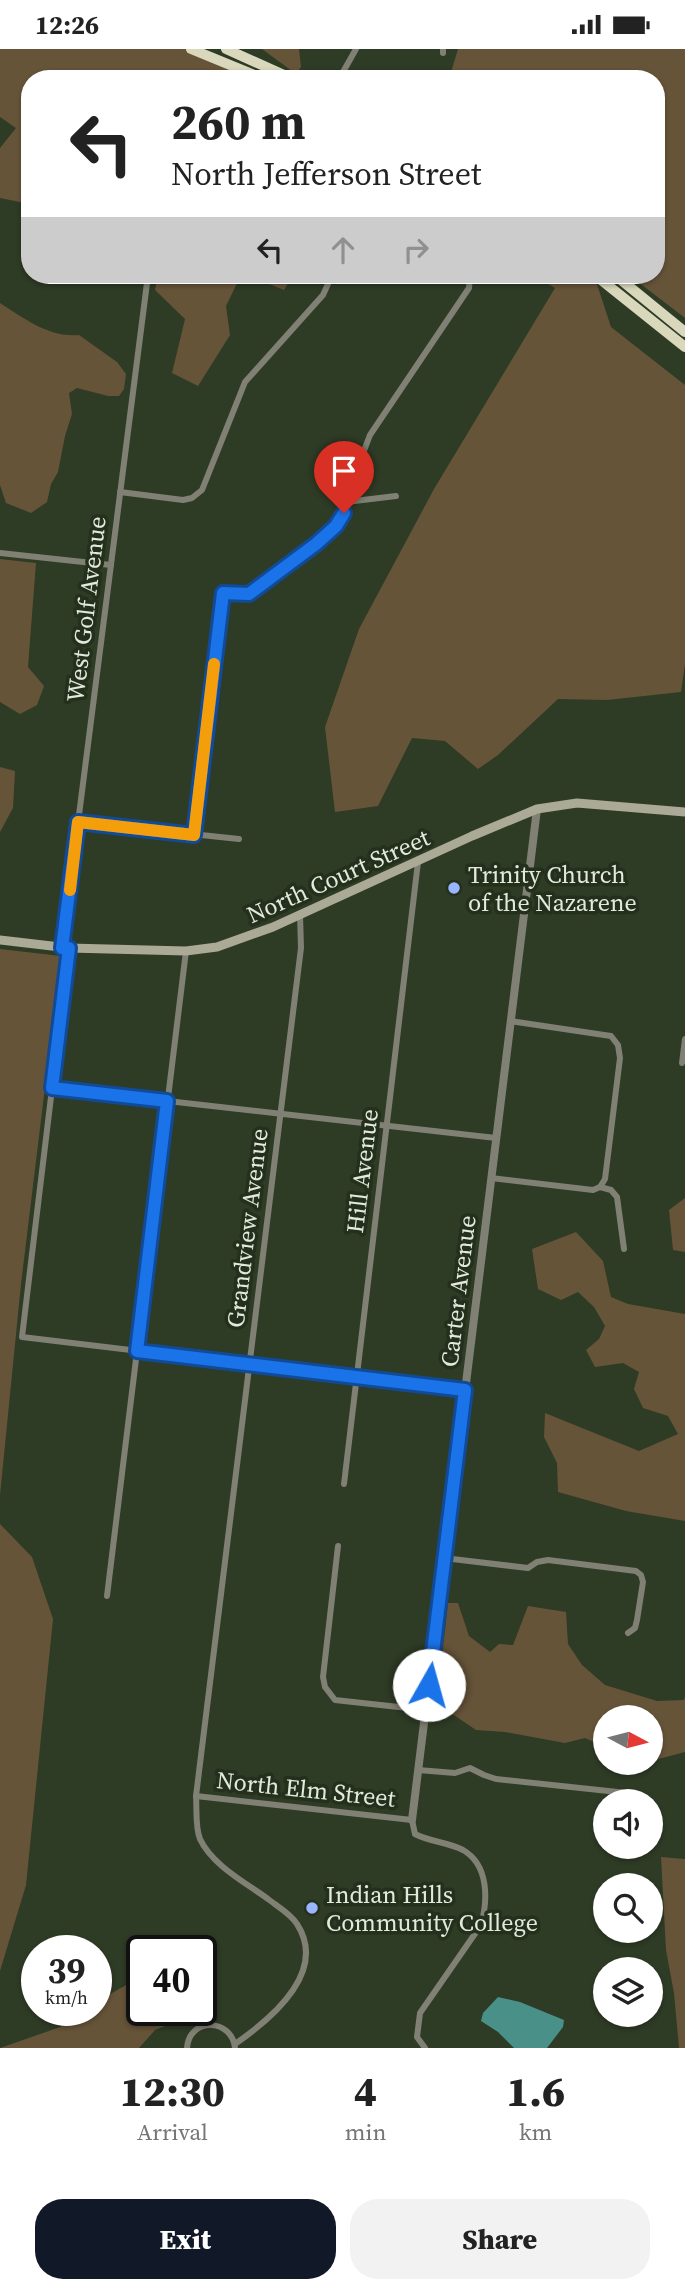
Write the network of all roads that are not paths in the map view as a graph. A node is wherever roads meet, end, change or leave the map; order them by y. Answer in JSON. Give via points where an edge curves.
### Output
{"nodes":[{"id":1,"x":191,"y":49,"type":"edge"},
{"id":2,"x":226,"y":49,"type":"edge"},
{"id":3,"x":356,"y":49,"type":"edge"},
{"id":4,"x":242,"y":70,"type":"edge"},
{"id":5,"x":273,"y":70,"type":"edge"},
{"id":6,"x":344,"y":70,"type":"edge"},
{"id":7,"x":147,"y":284,"type":"edge"},
{"id":8,"x":328,"y":284,"type":"edge"},
{"id":9,"x":469,"y":284,"type":"edge"},
{"id":10,"x":606,"y":284,"type":"edge"},
{"id":11,"x":626,"y":284,"type":"edge"},
{"id":12,"x":685,"y":332,"type":"edge"},
{"id":13,"x":685,"y":347,"type":"edge"},
{"id":14,"x":120,"y":492,"type":"junction"},
{"id":15,"x":396,"y":496,"type":"dead end"},
{"id":16,"x":346,"y":502,"type":"junction"},
{"id":17,"x":0,"y":553,"type":"edge"},
{"id":18,"x":111,"y":565,"type":"junction"},
{"id":19,"x":537,"y":809,"type":"junction"},
{"id":20,"x":685,"y":812,"type":"edge"},
{"id":21,"x":78,"y":822,"type":"junction"},
{"id":22,"x":194,"y":835,"type":"junction"},
{"id":23,"x":239,"y":839,"type":"dead end"},
{"id":24,"x":418,"y":862,"type":"junction"},
{"id":25,"x":300,"y":914,"type":"junction"},
{"id":26,"x":0,"y":940,"type":"edge"},
{"id":27,"x":66,"y":948,"type":"junction"},
{"id":28,"x":186,"y":951,"type":"junction"},
{"id":29,"x":510,"y":1021,"type":"junction"},
{"id":30,"x":685,"y":1039,"type":"edge"},
{"id":31,"x":682,"y":1063,"type":"dead end"},
{"id":32,"x":52,"y":1088,"type":"junction"},
{"id":33,"x":167,"y":1101,"type":"junction"},
{"id":34,"x":280,"y":1114,"type":"junction"},
{"id":35,"x":387,"y":1126,"type":"junction"},
{"id":36,"x":496,"y":1138,"type":"junction"},
{"id":37,"x":491,"y":1178,"type":"junction"},
{"id":38,"x":600,"y":1187,"type":"junction"},
{"id":39,"x":624,"y":1249,"type":"dead end"},
{"id":40,"x":137,"y":1351,"type":"junction"},
{"id":41,"x":249,"y":1364,"type":"junction"},
{"id":42,"x":357,"y":1377,"type":"junction"},
{"id":43,"x":465,"y":1390,"type":"junction"},
{"id":44,"x":344,"y":1484,"type":"dead end"},
{"id":45,"x":338,"y":1546,"type":"dead end"},
{"id":46,"x":444,"y":1558,"type":"junction"},
{"id":47,"x":107,"y":1596,"type":"dead end"},
{"id":48,"x":628,"y":1633,"type":"dead end"},
{"id":49,"x":426,"y":1710,"type":"junction"},
{"id":50,"x":418,"y":1770,"type":"junction"},
{"id":51,"x":593,"y":1789,"type":"edge"},
{"id":52,"x":196,"y":1796,"type":"junction"},
{"id":53,"x":412,"y":1820,"type":"junction"},
{"id":54,"x":235,"y":2046,"type":"edge"},
{"id":55,"x":187,"y":2048,"type":"edge"},
{"id":56,"x":425,"y":2048,"type":"edge"}],
"edges":[{"from":1,"to":4,"type":"highway"},
{"from":2,"to":5,"type":"highway"},
{"from":3,"to":6,"type":"street"},
{"from":7,"to":14,"type":"street","name":"West Golf Avenue"},
{"from":8,"to":14,"type":"street","via":[[246,382],[202,490],[183,500]]},
{"from":9,"to":16,"type":"street","via":[[370,435]]},
{"from":10,"to":13,"type":"highway"},
{"from":11,"to":12,"type":"highway"},
{"from":14,"to":18,"type":"street","name":"West Golf Avenue"},
{"from":15,"to":16,"type":"street"},
{"from":16,"to":22,"type":"street","via":[[336,526],[249,594],[223,593]]},
{"from":17,"to":18,"type":"street"},
{"from":18,"to":21,"type":"street","name":"West Golf Avenue"},
{"from":19,"to":20,"type":"main road","name":"North Court Street","via":[[577,803]]},
{"from":19,"to":24,"type":"main road","name":"North Court Street"},
{"from":19,"to":29,"type":"street","name":"Carter Avenue"},
{"from":21,"to":22,"type":"street"},
{"from":21,"to":27,"type":"street","name":"West Golf Avenue"},
{"from":22,"to":23,"type":"street"},
{"from":24,"to":25,"type":"main road","name":"North Court Street"},
{"from":24,"to":35,"type":"street","name":"Hill Avenue"},
{"from":25,"to":28,"type":"main road","name":"North Court Street","via":[[231,943]]},
{"from":25,"to":34,"type":"street","name":"Grandview Avenue","via":[[301,948]]},
{"from":26,"to":27,"type":"main road","name":"North Court Street"},
{"from":27,"to":28,"type":"main road","name":"North Court Street"},
{"from":27,"to":32,"type":"street","name":"West Golf Avenue"},
{"from":28,"to":33,"type":"street"},
{"from":29,"to":36,"type":"street","name":"Carter Avenue"},
{"from":29,"to":38,"type":"street","via":[[603,1033],[618,1045],[611,1134]]},
{"from":30,"to":31,"type":"street"},
{"from":32,"to":33,"type":"street"},
{"from":32,"to":40,"type":"street","name":"West Golf Avenue","via":[[22,1337]]},
{"from":33,"to":34,"type":"street"},
{"from":33,"to":40,"type":"street"},
{"from":34,"to":35,"type":"street"},
{"from":34,"to":41,"type":"street","name":"Grandview Avenue"},
{"from":35,"to":36,"type":"street"},
{"from":35,"to":42,"type":"street","name":"Hill Avenue"},
{"from":36,"to":37,"type":"street","name":"Carter Avenue"},
{"from":37,"to":38,"type":"street","via":[[593,1190]]},
{"from":37,"to":43,"type":"street","name":"Carter Avenue"},
{"from":38,"to":39,"type":"street","via":[[617,1197]]},
{"from":40,"to":41,"type":"street"},
{"from":40,"to":47,"type":"street"},
{"from":41,"to":42,"type":"street"},
{"from":41,"to":52,"type":"street","name":"Grandview Avenue"},
{"from":42,"to":43,"type":"street"},
{"from":42,"to":44,"type":"street","name":"Hill Avenue"},
{"from":43,"to":46,"type":"street","name":"Carter Avenue"},
{"from":45,"to":49,"type":"street","via":[[325,1687],[335,1700]]},
{"from":46,"to":48,"type":"street","via":[[528,1568],[548,1560],[636,1571],[643,1582],[635,1627]]},
{"from":46,"to":49,"type":"street","name":"Carter Avenue"},
{"from":49,"to":50,"type":"street","name":"Carter Avenue"},
{"from":50,"to":51,"type":"street","via":[[455,1773],[470,1768],[496,1779]]},
{"from":50,"to":53,"type":"street","name":"Carter Avenue"},
{"from":52,"to":53,"type":"street","name":"North Elm Street"},
{"from":52,"to":54,"type":"street","name":"Grandview Avenue","via":[[199,1837],[207,1850],[296,1922],[304,1943],[305,1968],[294,1990]]},
{"from":53,"to":56,"type":"street","via":[[415,1834],[463,1850],[475,1861],[486,1901],[481,1925],[420,2013],[418,2036]]},
{"from":54,"to":55,"type":"street","via":[[228,2031],[209,2024],[192,2033]]}]}
